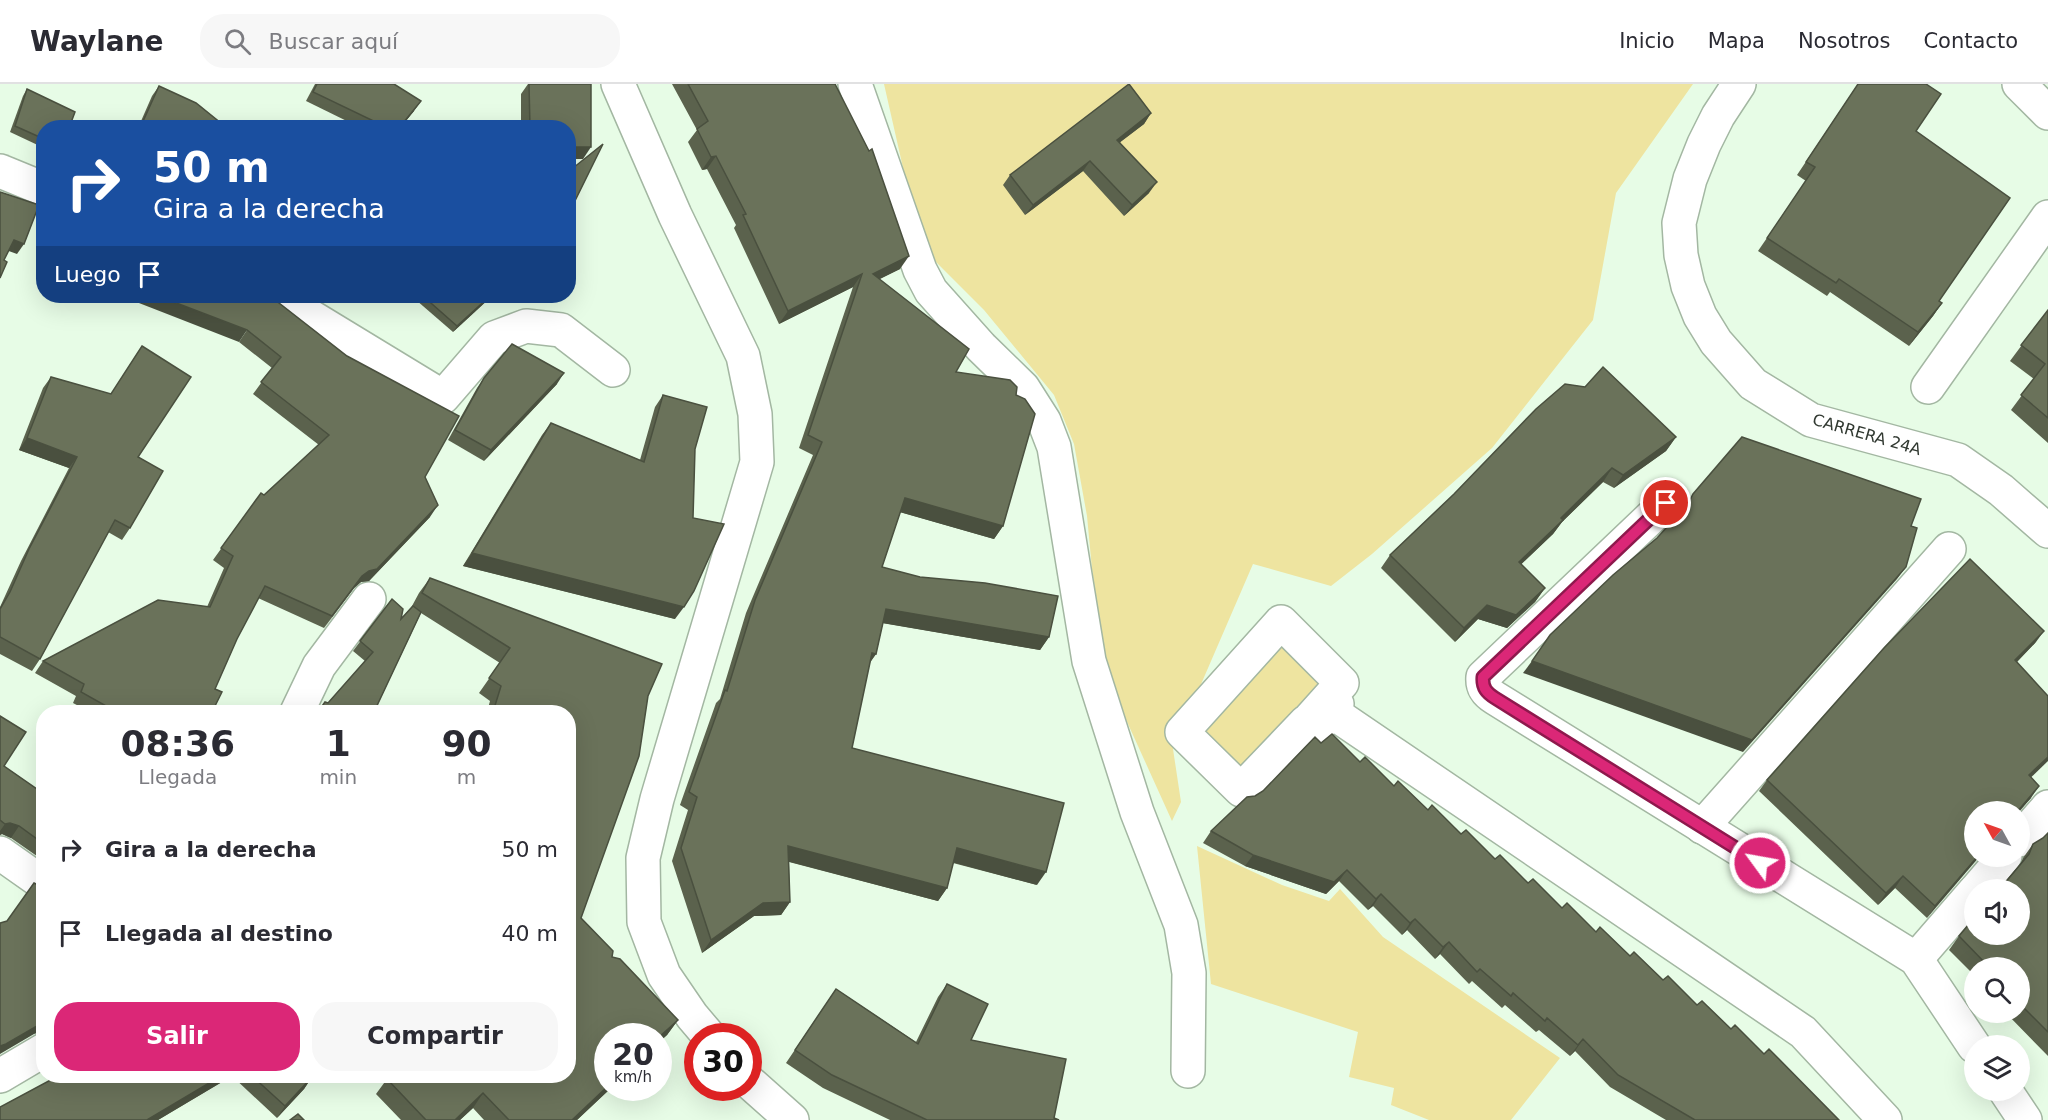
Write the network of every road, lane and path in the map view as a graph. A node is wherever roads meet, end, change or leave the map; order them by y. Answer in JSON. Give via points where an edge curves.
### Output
{"nodes":[{"id":1,"x":618,"y":84,"type":"edge"},
{"id":2,"x":855,"y":84,"type":"edge"},
{"id":3,"x":1739,"y":84,"type":"edge"},
{"id":4,"x":2019,"y":84,"type":"edge"},
{"id":5,"x":2048,"y":113,"type":"edge"},
{"id":6,"x":0,"y":171,"type":"edge"},
{"id":7,"x":36,"y":186,"type":"edge"},
{"id":8,"x":2048,"y":217,"type":"edge"},
{"id":9,"x":289,"y":303,"type":"edge"},
{"id":10,"x":613,"y":370,"type":"dead end"},
{"id":11,"x":1928,"y":387,"type":"dead end"},
{"id":12,"x":1666,"y":503,"type":"dead end"},
{"id":13,"x":2048,"y":531,"type":"edge"},
{"id":14,"x":1949,"y":549,"type":"dead end"},
{"id":15,"x":369,"y":598,"type":"dead end"},
{"id":16,"x":300,"y":705,"type":"edge"},
{"id":17,"x":1325,"y":712,"type":"junction"},
{"id":18,"x":2048,"y":807,"type":"edge"},
{"id":19,"x":1702,"y":827,"type":"junction"},
{"id":20,"x":2030,"y":827,"type":"edge"},
{"id":21,"x":0,"y":853,"type":"edge"},
{"id":22,"x":1996,"y":867,"type":"edge"},
{"id":23,"x":36,"y":878,"type":"edge"},
{"id":24,"x":1985,"y":879,"type":"edge"},
{"id":25,"x":1964,"y":904,"type":"edge"},
{"id":26,"x":1916,"y":959,"type":"junction"},
{"id":27,"x":698,"y":1023,"type":"edge"},
{"id":28,"x":1967,"y":1035,"type":"edge"},
{"id":29,"x":36,"y":1055,"type":"edge"},
{"id":30,"x":1188,"y":1071,"type":"dead end"},
{"id":31,"x":0,"y":1076,"type":"edge"},
{"id":32,"x":762,"y":1093,"type":"edge"},
{"id":33,"x":2012,"y":1101,"type":"edge"},
{"id":34,"x":792,"y":1120,"type":"edge"},
{"id":35,"x":1885,"y":1120,"type":"edge"},
{"id":36,"x":2025,"y":1120,"type":"edge"}],
"edges":[{"from":1,"to":27,"type":"street","via":[[743,356],[755,414],[757,462],[643,858],[644,922],[664,975]]},
{"from":2,"to":30,"type":"street","via":[[920,270],[931,291],[1023,388],[1044,421],[1054,447],[1089,661],[1137,812],[1181,925],[1189,974]]},
{"from":3,"to":13,"type":"street","name":"CARRERA 24A","via":[[1704,144],[1679,223],[1688,286],[1716,342],[1753,384],[1811,420],[1959,460]]},
{"from":4,"to":5,"type":"street"},
{"from":6,"to":7,"type":"street"},
{"from":8,"to":11,"type":"street"},
{"from":9,"to":10,"type":"street","via":[[443,397],[494,338],[526,326],[561,330]]},
{"from":12,"to":19,"type":"street","via":[[1483,677],[1482,685],[1495,698]]},
{"from":14,"to":19,"type":"street"},
{"from":15,"to":16,"type":"street","via":[[319,666]]},
{"from":17,"to":17,"type":"street","via":[[1342,682],[1281,622],[1182,732],[1241,790],[1306,723],[1315,730]]},
{"from":17,"to":35,"type":"street","via":[[1803,1032]]},
{"from":18,"to":20,"type":"street"},
{"from":19,"to":26,"type":"street"},
{"from":21,"to":23,"type":"street"},
{"from":22,"to":24,"type":"street"},
{"from":25,"to":26,"type":"street"},
{"from":26,"to":28,"type":"street"},
{"from":29,"to":31,"type":"street"},
{"from":32,"to":34,"type":"street"},
{"from":33,"to":36,"type":"street"}]}
